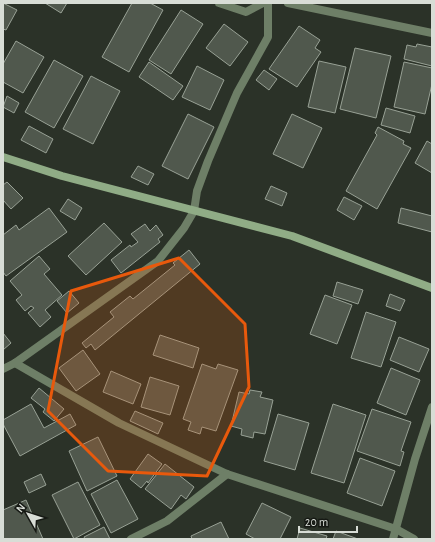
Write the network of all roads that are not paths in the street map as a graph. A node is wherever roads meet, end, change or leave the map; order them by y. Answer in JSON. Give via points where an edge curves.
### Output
{"nodes":[{"id":1,"x":219,"y":3,"type":"edge"},
{"id":2,"x":263,"y":3,"type":"edge"},
{"id":3,"x":268,"y":3,"type":"edge"},
{"id":4,"x":288,"y":3,"type":"edge"},
{"id":5,"x":432,"y":33,"type":"edge"},
{"id":6,"x":3,"y":157,"type":"edge"},
{"id":7,"x":194,"y":211,"type":"junction"},
{"id":8,"x":432,"y":288,"type":"edge"},
{"id":9,"x":15,"y":363,"type":"junction"},
{"id":10,"x":3,"y":369,"type":"edge"},
{"id":11,"x":432,"y":407,"type":"edge"},
{"id":12,"x":227,"y":474,"type":"junction"},
{"id":13,"x":396,"y":529,"type":"junction"},
{"id":14,"x":131,"y":539,"type":"edge"},
{"id":15,"x":393,"y":539,"type":"edge"},
{"id":16,"x":414,"y":539,"type":"edge"}],
"edges":[{"from":1,"to":2,"type":"street","via":[[246,12]]},
{"from":3,"to":7,"type":"street","via":[[268,37],[236,93],[197,191]]},
{"from":4,"to":5,"type":"street"},
{"from":6,"to":7,"type":"main road","via":[[62,176]]},
{"from":7,"to":8,"type":"main road","via":[[292,236]]},
{"from":7,"to":9,"type":"street","via":[[158,261]]},
{"from":9,"to":10,"type":"street"},
{"from":9,"to":12,"type":"street","via":[[119,423]]},
{"from":11,"to":13,"type":"street"},
{"from":12,"to":13,"type":"street"},
{"from":12,"to":14,"type":"street","via":[[167,521]]},
{"from":13,"to":15,"type":"street"},
{"from":13,"to":16,"type":"street"}]}
